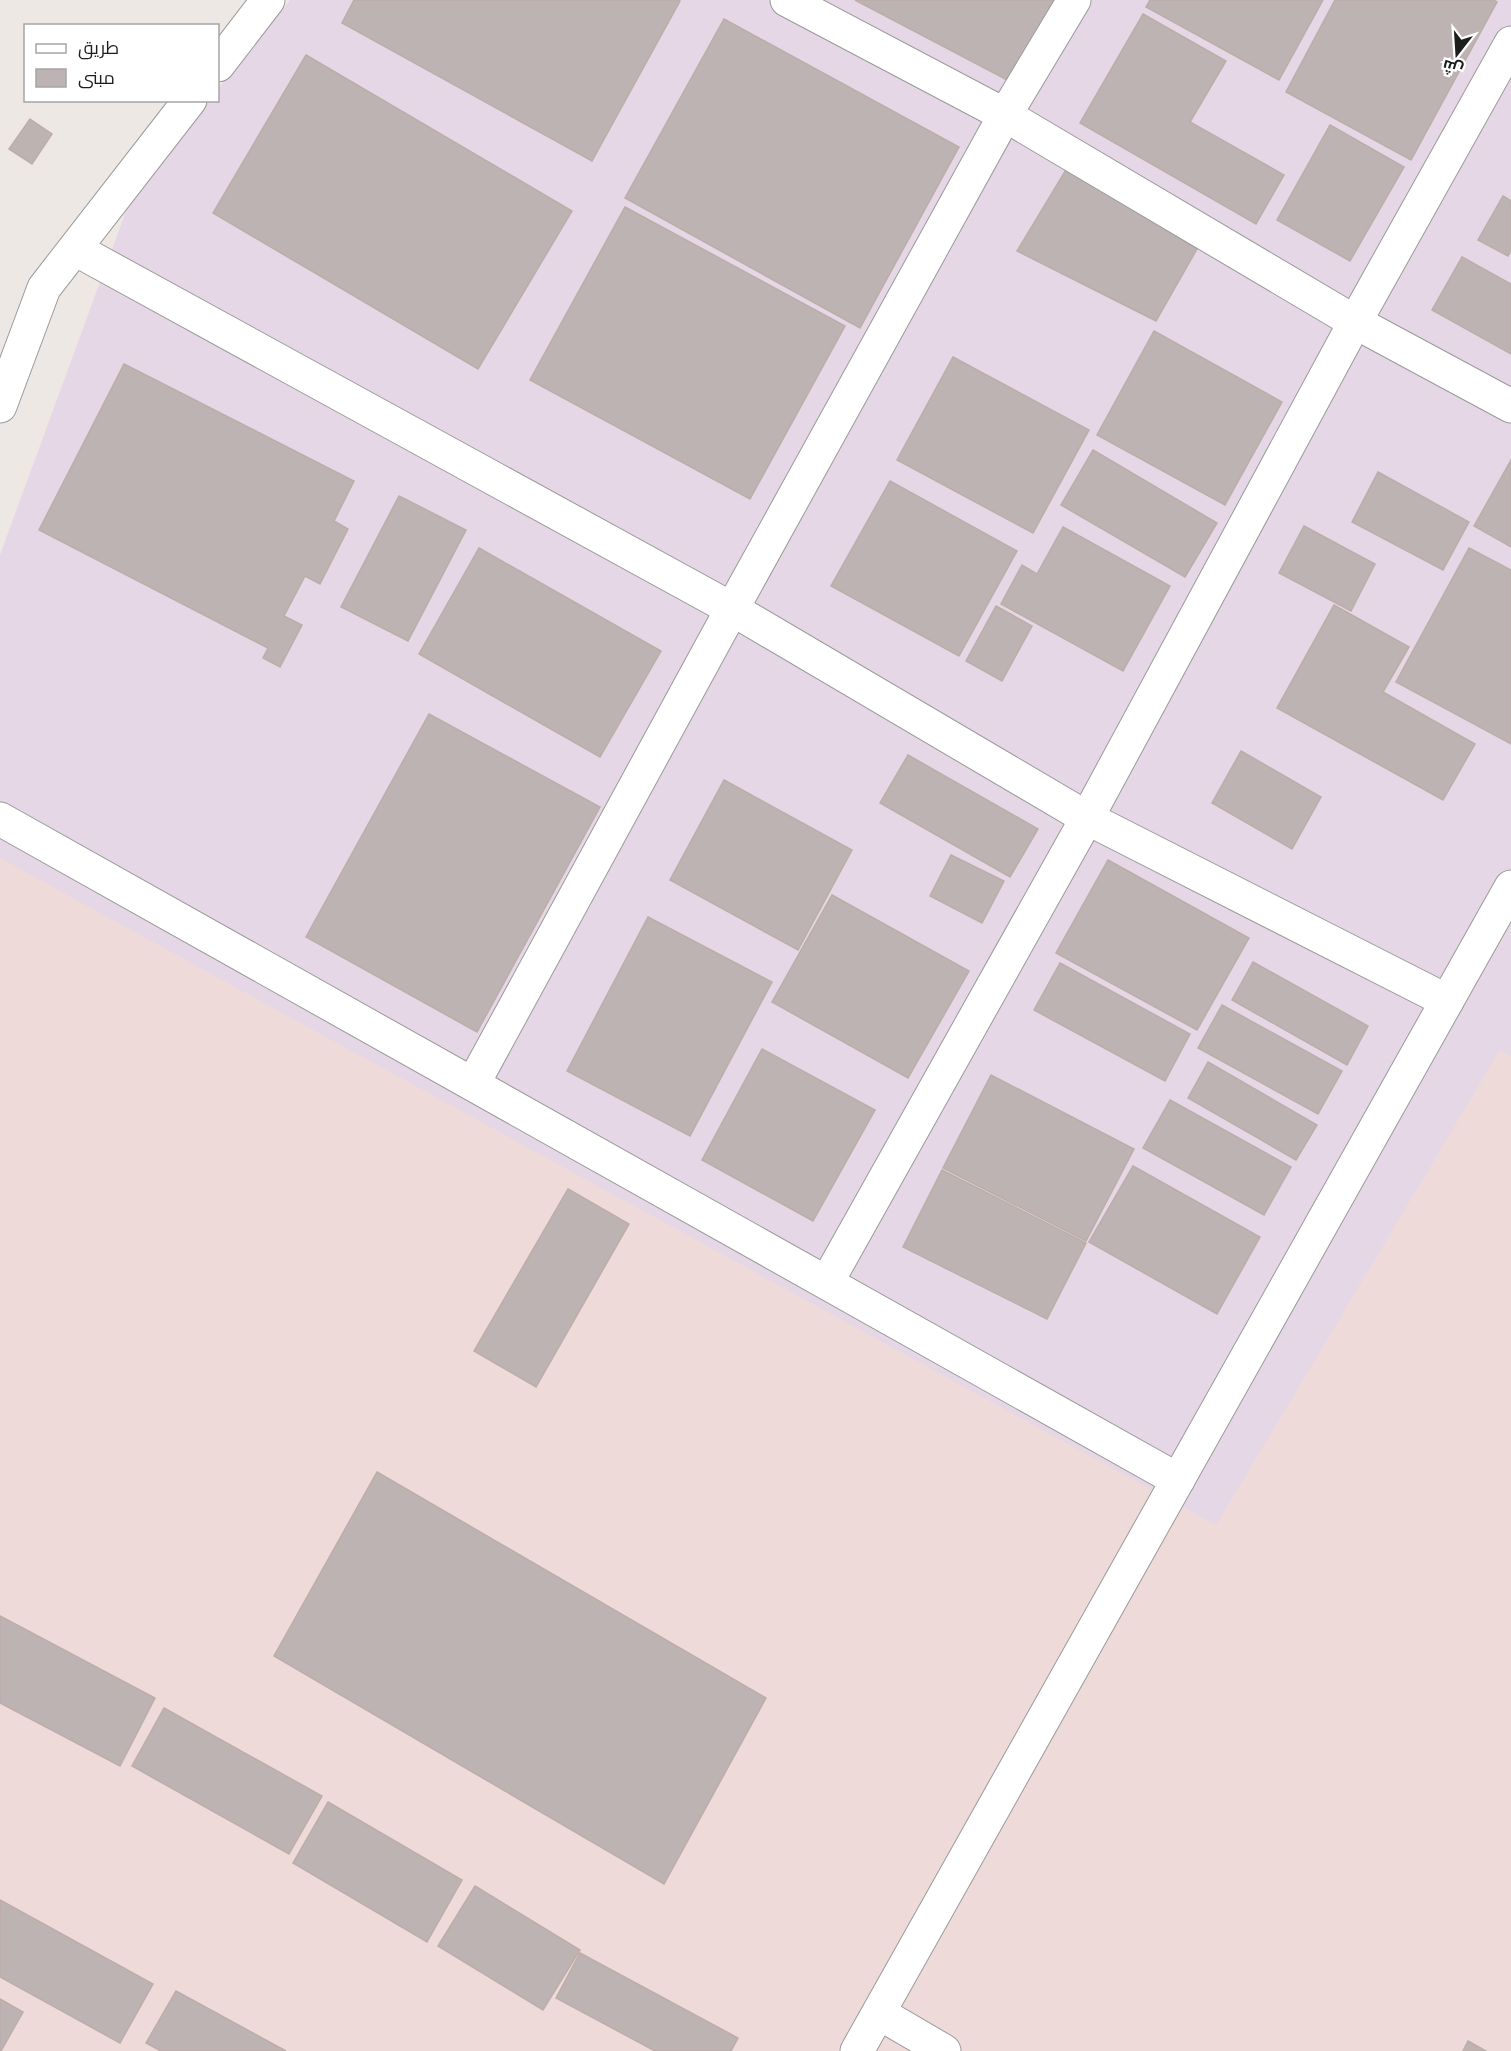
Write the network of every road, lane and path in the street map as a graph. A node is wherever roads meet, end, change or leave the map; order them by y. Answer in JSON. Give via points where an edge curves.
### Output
{"nodes":[{"id":1,"x":268,"y":0,"type":"edge"},
{"id":2,"x":787,"y":0,"type":"edge"},
{"id":3,"x":1074,"y":0,"type":"edge"},
{"id":4,"x":1511,"y":44,"type":"edge"},
{"id":5,"x":219,"y":64,"type":"edge"},
{"id":6,"x":188,"y":102,"type":"edge"},
{"id":7,"x":1005,"y":115,"type":"junction"},
{"id":8,"x":75,"y":249,"type":"junction"},
{"id":9,"x":1355,"y":322,"type":"junction"},
{"id":10,"x":0,"y":406,"type":"edge"},
{"id":11,"x":1511,"y":406,"type":"edge"},
{"id":12,"x":732,"y":609,"type":"junction"},
{"id":13,"x":1087,"y":818,"type":"junction"},
{"id":14,"x":0,"y":819,"type":"edge"},
{"id":15,"x":1511,"y":887,"type":"edge"},
{"id":16,"x":1447,"y":1001,"type":"junction"},
{"id":17,"x":473,"y":1084,"type":"junction"},
{"id":18,"x":826,"y":1282,"type":"junction"},
{"id":19,"x":1178,"y":1480,"type":"junction"},
{"id":20,"x":879,"y":2013,"type":"junction"},
{"id":21,"x":857,"y":2051,"type":"edge"},
{"id":22,"x":944,"y":2051,"type":"edge"}],
"edges":[{"from":1,"to":5,"type":"street"},
{"from":2,"to":7,"type":"street"},
{"from":3,"to":7,"type":"street"},
{"from":4,"to":9,"type":"street"},
{"from":6,"to":8,"type":"street"},
{"from":7,"to":9,"type":"street"},
{"from":7,"to":12,"type":"street"},
{"from":8,"to":10,"type":"street","via":[[44,288]]},
{"from":8,"to":12,"type":"street"},
{"from":9,"to":11,"type":"street"},
{"from":9,"to":13,"type":"street"},
{"from":12,"to":13,"type":"street"},
{"from":12,"to":17,"type":"street"},
{"from":13,"to":16,"type":"street"},
{"from":13,"to":18,"type":"street"},
{"from":14,"to":17,"type":"street"},
{"from":15,"to":16,"type":"street"},
{"from":16,"to":19,"type":"street"},
{"from":17,"to":18,"type":"street"},
{"from":18,"to":19,"type":"street"},
{"from":19,"to":20,"type":"street"},
{"from":20,"to":21,"type":"street"},
{"from":20,"to":22,"type":"street"}]}
